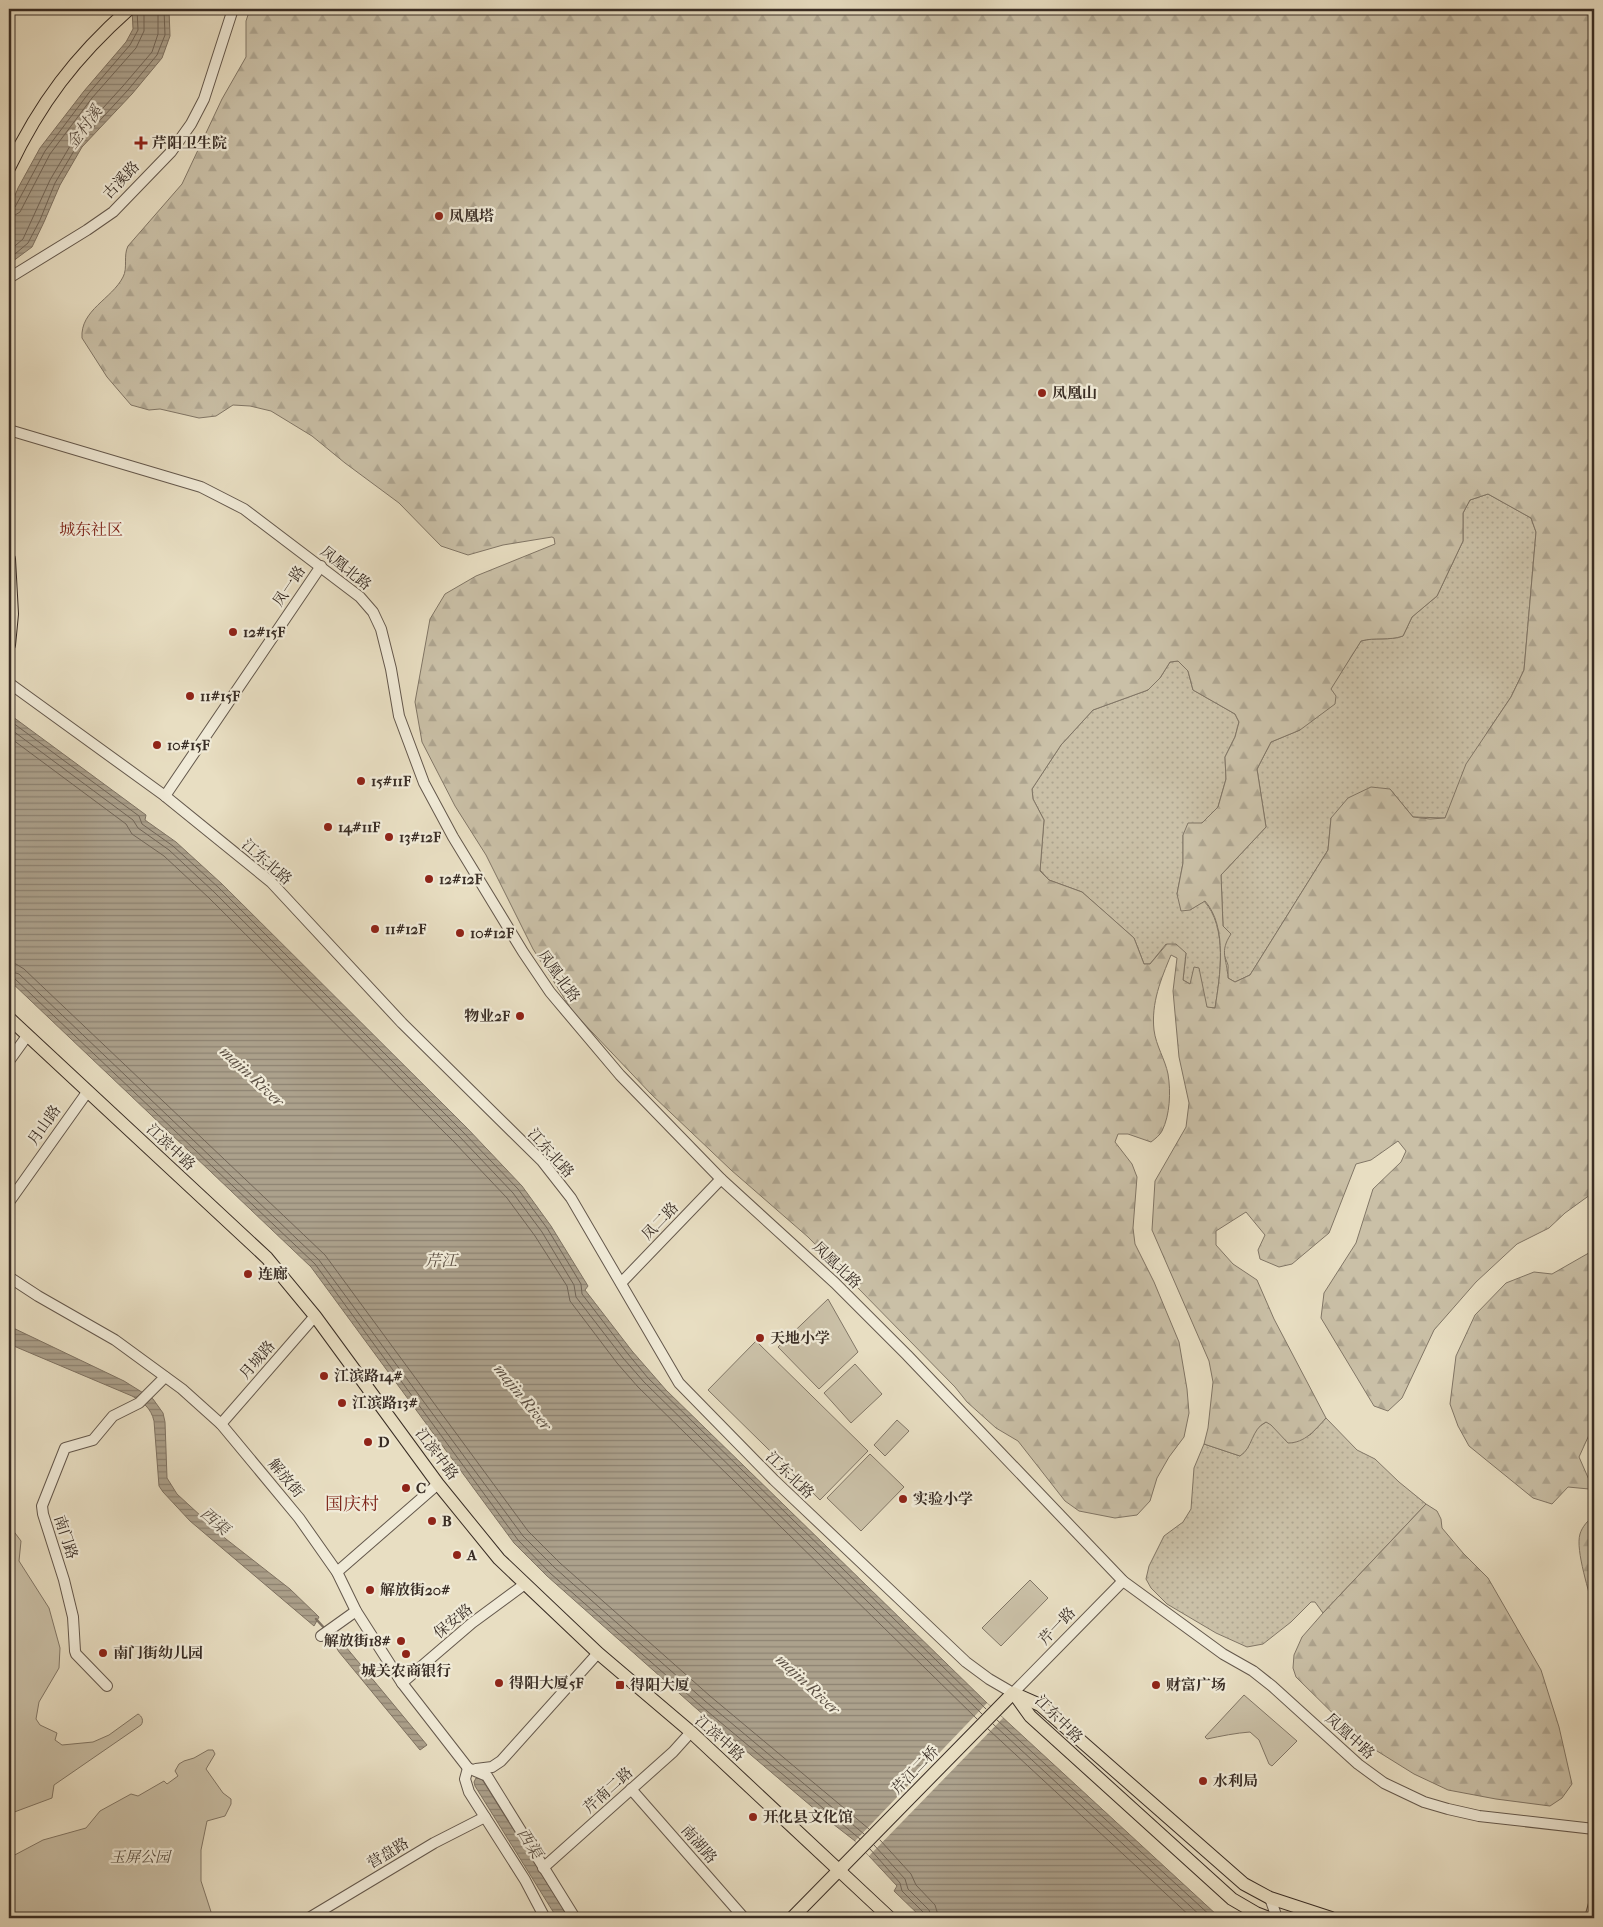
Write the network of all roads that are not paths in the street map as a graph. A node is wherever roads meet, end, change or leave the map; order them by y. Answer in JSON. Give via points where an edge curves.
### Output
{"nodes":[{"id":1,"x":128,"y":9,"type":"edge"},
{"id":2,"x":233,"y":9,"type":"edge"},
{"id":3,"x":9,"y":168,"type":"edge"},
{"id":4,"x":9,"y":278,"type":"edge"},
{"id":5,"x":9,"y":430,"type":"edge"},
{"id":6,"x":9,"y":559,"type":"edge"},
{"id":7,"x":321,"y":566,"type":"junction"},
{"id":8,"x":9,"y":645,"type":"edge"},
{"id":9,"x":9,"y":683,"type":"edge"},
{"id":10,"x":165,"y":796,"type":"junction"},
{"id":11,"x":9,"y":1018,"type":"edge"},
{"id":12,"x":27,"y":1036,"type":"junction"},
{"id":13,"x":9,"y":1062,"type":"edge"},
{"id":14,"x":88,"y":1091,"type":"junction"},
{"id":15,"x":721,"y":1179,"type":"junction"},
{"id":16,"x":9,"y":1202,"type":"edge"},
{"id":17,"x":9,"y":1277,"type":"edge"},
{"id":18,"x":621,"y":1284,"type":"junction"},
{"id":19,"x":316,"y":1316,"type":"junction"},
{"id":20,"x":165,"y":1378,"type":"junction"},
{"id":21,"x":221,"y":1424,"type":"junction"},
{"id":22,"x":438,"y":1484,"type":"junction"},
{"id":23,"x":337,"y":1572,"type":"junction"},
{"id":24,"x":1123,"y":1581,"type":"junction"},
{"id":25,"x":525,"y":1584,"type":"junction"},
{"id":26,"x":356,"y":1611,"type":"junction"},
{"id":27,"x":321,"y":1636,"type":"dead end"},
{"id":28,"x":598,"y":1653,"type":"junction"},
{"id":29,"x":402,"y":1683,"type":"junction"},
{"id":30,"x":107,"y":1686,"type":"dead end"},
{"id":31,"x":1013,"y":1693,"type":"junction"},
{"id":32,"x":691,"y":1732,"type":"junction"},
{"id":33,"x":468,"y":1768,"type":"junction"},
{"id":34,"x":631,"y":1789,"type":"junction"},
{"id":35,"x":485,"y":1817,"type":"junction"},
{"id":36,"x":1594,"y":1829,"type":"edge"},
{"id":37,"x":543,"y":1868,"type":"junction"},
{"id":38,"x":839,"y":1870,"type":"junction"},
{"id":39,"x":1270,"y":1898,"type":"junction"},
{"id":40,"x":1594,"y":1904,"type":"edge"},
{"id":41,"x":309,"y":1918,"type":"edge"},
{"id":42,"x":545,"y":1918,"type":"edge"},
{"id":43,"x":575,"y":1918,"type":"edge"},
{"id":44,"x":744,"y":1918,"type":"edge"},
{"id":45,"x":792,"y":1918,"type":"edge"},
{"id":46,"x":890,"y":1918,"type":"edge"},
{"id":47,"x":1269,"y":1918,"type":"edge"},
{"id":48,"x":1278,"y":1918,"type":"edge"},
{"id":49,"x":1331,"y":1918,"type":"edge"},
{"id":50,"x":1590,"y":1918,"type":"edge"}],
"edges":[{"from":1,"to":3,"type":"main road","via":[[77,59],[51,93]]},
{"from":2,"to":4,"type":"street","name":"古溪路","via":[[204,99],[191,124],[170,152],[113,212]]},
{"from":5,"to":7,"type":"street","name":"凤凰北路","via":[[201,487],[244,509]]},
{"from":6,"to":8,"type":"main road","via":[[12,614]]},
{"from":7,"to":10,"type":"street","name":"凤一路"},
{"from":7,"to":15,"type":"street","name":"凤凰北路","via":[[360,597],[373,612],[381,629],[399,716],[424,783],[523,952],[584,1035]]},
{"from":9,"to":10,"type":"street","name":"江东北路"},
{"from":10,"to":18,"type":"street","name":"江东北路","via":[[271,882],[402,1022],[542,1161],[571,1198]]},
{"from":11,"to":12,"type":"main road","name":"江滨中路"},
{"from":12,"to":13,"type":"street"},
{"from":12,"to":14,"type":"main road","name":"江滨中路"},
{"from":14,"to":16,"type":"street","name":"月山路"},
{"from":14,"to":19,"type":"main road","name":"江滨中路","via":[[266,1257]]},
{"from":15,"to":18,"type":"street","name":"凤二路"},
{"from":15,"to":24,"type":"street","name":"凤凰北路","via":[[835,1283]]},
{"from":17,"to":20,"type":"street","name":"解放街","via":[[116,1340]]},
{"from":18,"to":31,"type":"street","name":"江东北路","via":[[679,1383],[774,1480],[966,1662]]},
{"from":19,"to":21,"type":"street","name":"月城路"},
{"from":19,"to":22,"type":"main road","name":"江滨中路"},
{"from":20,"to":21,"type":"street","name":"解放街"},
{"from":20,"to":30,"type":"street","name":"南门路","via":[[139,1403],[113,1416],[92,1440],[65,1448],[42,1506],[73,1617],[74,1651]]},
{"from":21,"to":23,"type":"street","name":"解放街","via":[[299,1518]]},
{"from":22,"to":23,"type":"street"},
{"from":22,"to":25,"type":"main road","name":"江滨中路","via":[[499,1559]]},
{"from":23,"to":26,"type":"street","name":"解放街"},
{"from":24,"to":31,"type":"street","name":"芹一路"},
{"from":24,"to":36,"type":"street","name":"凤凰中路","via":[[1223,1654],[1253,1671],[1342,1749],[1391,1781],[1437,1800],[1483,1811]]},
{"from":25,"to":28,"type":"main road","name":"江滨中路"},
{"from":25,"to":29,"type":"street","name":"保安路","via":[[472,1623]]},
{"from":26,"to":27,"type":"street"},
{"from":26,"to":29,"type":"street","name":"解放街"},
{"from":28,"to":32,"type":"main road","name":"江滨中路"},
{"from":28,"to":33,"type":"street","via":[[501,1762],[483,1769]]},
{"from":29,"to":33,"type":"street","name":"解放街"},
{"from":31,"to":38,"type":"main road","name":"芹江二桥"},
{"from":31,"to":39,"type":"main road","name":"江东中路","via":[[1040,1705],[1244,1884]]},
{"from":31,"to":47,"type":"main road","name":"江东中路","via":[[1030,1716],[1232,1899]]},
{"from":32,"to":34,"type":"street","name":"芹南二路","via":[[674,1752]]},
{"from":32,"to":38,"type":"main road","name":"江滨中路"},
{"from":33,"to":35,"type":"street","via":[[467,1786]]},
{"from":33,"to":37,"type":"street","name":"解放街","via":[[487,1776]]},
{"from":34,"to":37,"type":"street","name":"芹南二路"},
{"from":34,"to":44,"type":"street","name":"南湖路"},
{"from":35,"to":41,"type":"street","name":"营盘路","via":[[434,1843]]},
{"from":35,"to":42,"type":"street"},
{"from":37,"to":43,"type":"street","name":"解放街"},
{"from":38,"to":45,"type":"main road","name":"芹江二桥"},
{"from":38,"to":46,"type":"main road","name":"江滨中路"},
{"from":39,"to":48,"type":"street"},
{"from":39,"to":49,"type":"main road","name":"江东中路"},
{"from":40,"to":50,"type":"street"}]}
